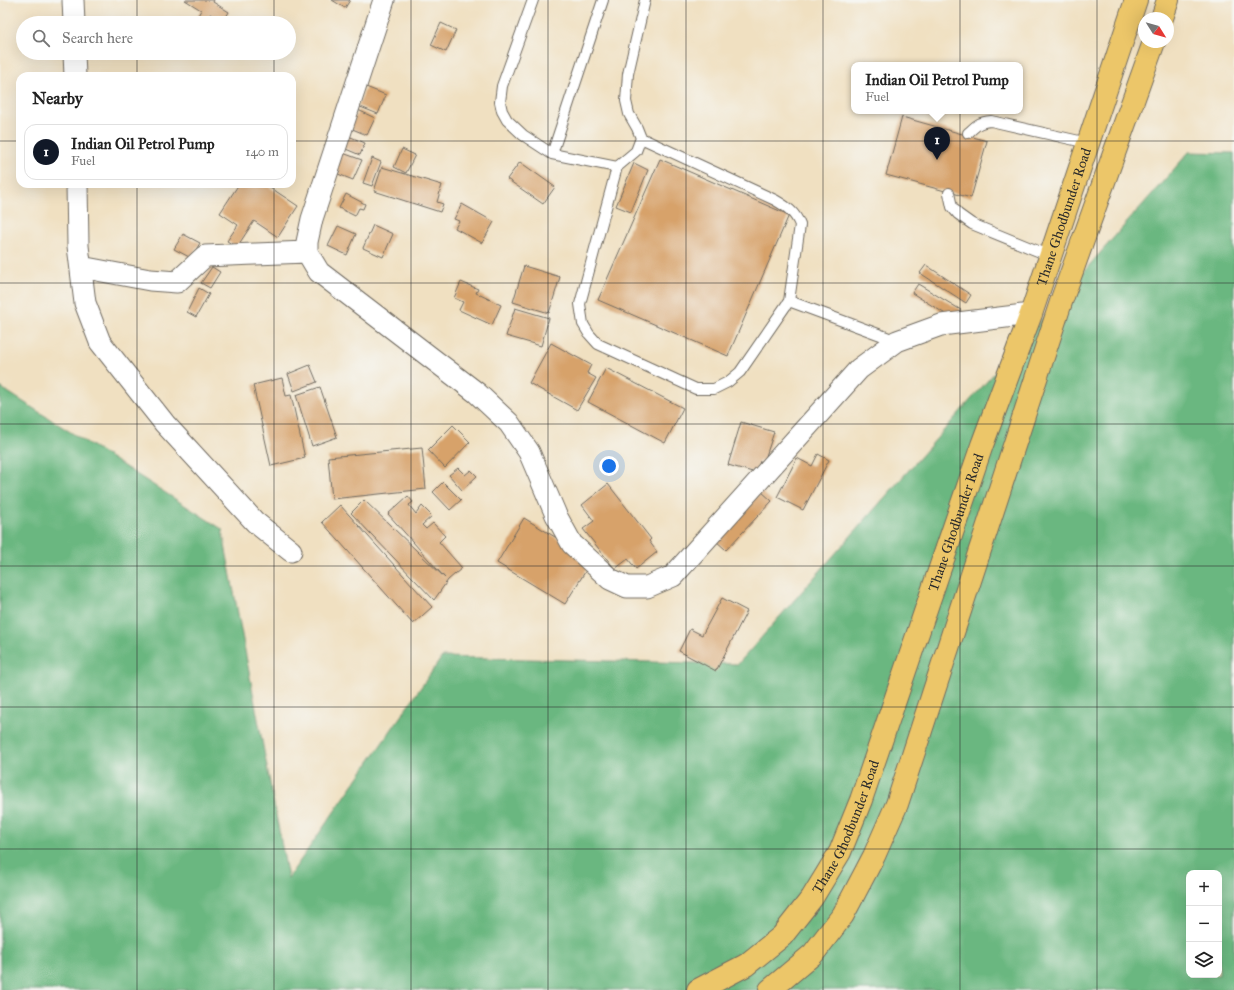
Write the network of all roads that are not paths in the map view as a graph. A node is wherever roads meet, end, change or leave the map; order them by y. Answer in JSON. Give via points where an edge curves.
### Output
{"nodes":[{"id":1,"x":73,"y":0,"type":"edge"},
{"id":2,"x":384,"y":0,"type":"edge"},
{"id":3,"x":533,"y":0,"type":"edge"},
{"id":4,"x":603,"y":0,"type":"edge"},
{"id":5,"x":645,"y":0,"type":"edge"},
{"id":6,"x":1136,"y":0,"type":"edge"},
{"id":7,"x":1168,"y":0,"type":"edge"},
{"id":8,"x":1164,"y":12,"type":"edge"},
{"id":9,"x":74,"y":16,"type":"edge"},
{"id":10,"x":1152,"y":48,"type":"edge"},
{"id":11,"x":74,"y":60,"type":"edge"},
{"id":12,"x":75,"y":72,"type":"edge"},
{"id":13,"x":968,"y":132,"type":"dead end"},
{"id":14,"x":641,"y":138,"type":"junction"},
{"id":15,"x":1088,"y":143,"type":"junction"},
{"id":16,"x":552,"y":154,"type":"junction"},
{"id":17,"x":617,"y":168,"type":"junction"},
{"id":18,"x":77,"y":188,"type":"edge"},
{"id":19,"x":949,"y":193,"type":"dead end"},
{"id":20,"x":307,"y":252,"type":"junction"},
{"id":21,"x":1050,"y":256,"type":"junction"},
{"id":22,"x":81,"y":268,"type":"junction"},
{"id":23,"x":789,"y":301,"type":"junction"},
{"id":24,"x":1031,"y":314,"type":"junction"},
{"id":25,"x":897,"y":341,"type":"junction"},
{"id":26,"x":291,"y":551,"type":"dead end"},
{"id":27,"x":698,"y":990,"type":"edge"},
{"id":28,"x":770,"y":990,"type":"edge"}],
"edges":[{"from":1,"to":9,"type":"street"},
{"from":2,"to":20,"type":"street","via":[[312,219]]},
{"from":3,"to":16,"type":"lane","via":[[502,86],[500,102],[507,120],[523,135]]},
{"from":4,"to":16,"type":"lane"},
{"from":5,"to":14,"type":"lane","via":[[628,74],[626,101],[629,114]]},
{"from":6,"to":15,"type":"main road","name":"Thane Ghodbunder Road"},
{"from":7,"to":8,"type":"main road"},
{"from":10,"to":28,"type":"main road","name":"Thane Ghodbunder Road","via":[[1062,300],[897,804],[874,856],[843,915],[813,954]]},
{"from":11,"to":12,"type":"street"},
{"from":13,"to":15,"type":"lane","via":[[977,124],[991,122]]},
{"from":14,"to":17,"type":"lane","via":[[636,152]]},
{"from":14,"to":23,"type":"lane","via":[[775,200],[797,217],[800,225]]},
{"from":15,"to":21,"type":"main road","name":"Thane Ghodbunder Road"},
{"from":16,"to":17,"type":"lane"},
{"from":17,"to":23,"type":"lane","via":[[580,304],[583,324],[598,344],[696,389],[714,389],[740,372]]},
{"from":18,"to":22,"type":"street"},
{"from":19,"to":21,"type":"lane","via":[[952,208],[972,224]]},
{"from":20,"to":22,"type":"street","via":[[205,256],[177,282]]},
{"from":20,"to":25,"type":"street","via":[[319,272],[477,393],[508,423],[529,452],[556,515],[572,544],[610,579],[628,587],[647,587],[673,576],[859,369]]},
{"from":21,"to":24,"type":"main road","name":"Thane Ghodbunder Road"},
{"from":22,"to":26,"type":"street","via":[[85,303],[100,342],[165,424],[254,522]]},
{"from":23,"to":25,"type":"lane"},
{"from":24,"to":25,"type":"street","via":[[941,325]]},
{"from":24,"to":27,"type":"main road","name":"Thane Ghodbunder Road","via":[[982,445],[861,800],[840,852],[812,898],[782,936],[746,965]]}]}
